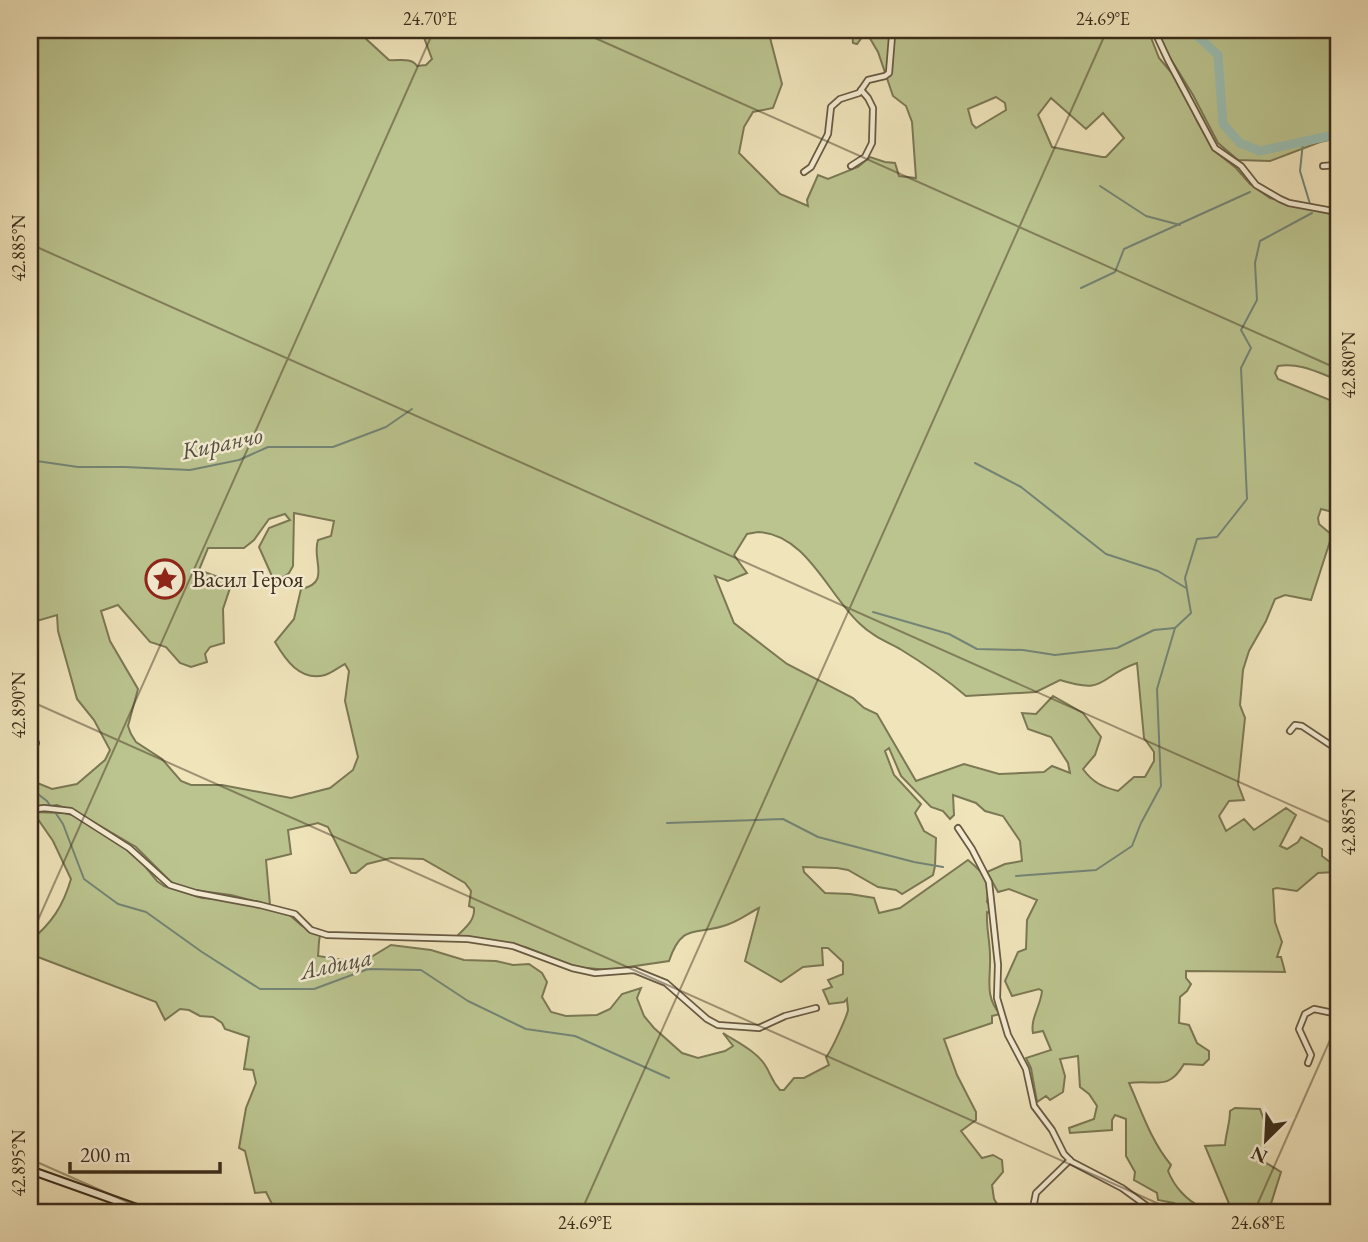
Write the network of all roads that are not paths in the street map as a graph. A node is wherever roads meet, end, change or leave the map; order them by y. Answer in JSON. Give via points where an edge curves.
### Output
{"nodes":[{"id":1,"x":889,"y":30,"type":"edge"},
{"id":2,"x":1154,"y":30,"type":"edge"},
{"id":3,"x":861,"y":90,"type":"junction"},
{"id":4,"x":1338,"y":165,"type":"edge"},
{"id":5,"x":850,"y":166,"type":"dead end"},
{"id":6,"x":1323,"y":166,"type":"dead end"},
{"id":7,"x":804,"y":172,"type":"dead end"},
{"id":8,"x":1338,"y":209,"type":"edge"},
{"id":9,"x":30,"y":729,"type":"edge"},
{"id":10,"x":1290,"y":731,"type":"dead end"},
{"id":11,"x":1338,"y":750,"type":"edge"},
{"id":12,"x":30,"y":760,"type":"edge"},
{"id":13,"x":30,"y":810,"type":"edge"},
{"id":14,"x":958,"y":828,"type":"dead end"},
{"id":15,"x":1338,"y":963,"type":"edge"},
{"id":16,"x":1338,"y":984,"type":"edge"},
{"id":17,"x":816,"y":1008,"type":"dead end"},
{"id":18,"x":1338,"y":1014,"type":"edge"},
{"id":19,"x":1308,"y":1063,"type":"dead end"},
{"id":20,"x":1070,"y":1160,"type":"junction"},
{"id":21,"x":30,"y":1171,"type":"edge"},
{"id":22,"x":1234,"y":1207,"type":"dead end"},
{"id":23,"x":1338,"y":1208,"type":"edge"},
{"id":24,"x":148,"y":1212,"type":"edge"},
{"id":25,"x":1039,"y":1212,"type":"edge"},
{"id":26,"x":1155,"y":1212,"type":"edge"},
{"id":27,"x":1266,"y":1212,"type":"edge"},
{"id":28,"x":1335,"y":1212,"type":"edge"}],
"edges":[{"from":1,"to":3,"type":"street","via":[[889,73],[868,80]]},
{"from":2,"to":8,"type":"street","via":[[1215,148],[1241,166],[1256,185],[1280,199]]},
{"from":3,"to":5,"type":"street","via":[[873,108],[873,140],[867,155]]},
{"from":3,"to":7,"type":"street","via":[[831,107],[828,134]]},
{"from":4,"to":6,"type":"street"},
{"from":9,"to":12,"type":"street","via":[[36,743]]},
{"from":10,"to":11,"type":"street","via":[[1303,726]]},
{"from":13,"to":17,"type":"street","via":[[71,811],[129,848],[170,885],[295,914],[327,936],[468,939],[513,946],[595,973],[634,970],[666,983],[718,1025],[759,1028]]},
{"from":14,"to":20,"type":"street","via":[[989,882],[998,965],[996,990],[1008,1035],[1026,1069],[1034,1106]]},
{"from":15,"to":16,"type":"street"},
{"from":18,"to":19,"type":"street","via":[[1314,1009],[1302,1018],[1299,1029],[1311,1055]]},
{"from":20,"to":25,"type":"street","via":[[1036,1193],[1034,1203]]},
{"from":20,"to":26,"type":"street"},
{"from":21,"to":24,"type":"street"},
{"from":22,"to":27,"type":"street"},
{"from":23,"to":28,"type":"street"}]}
